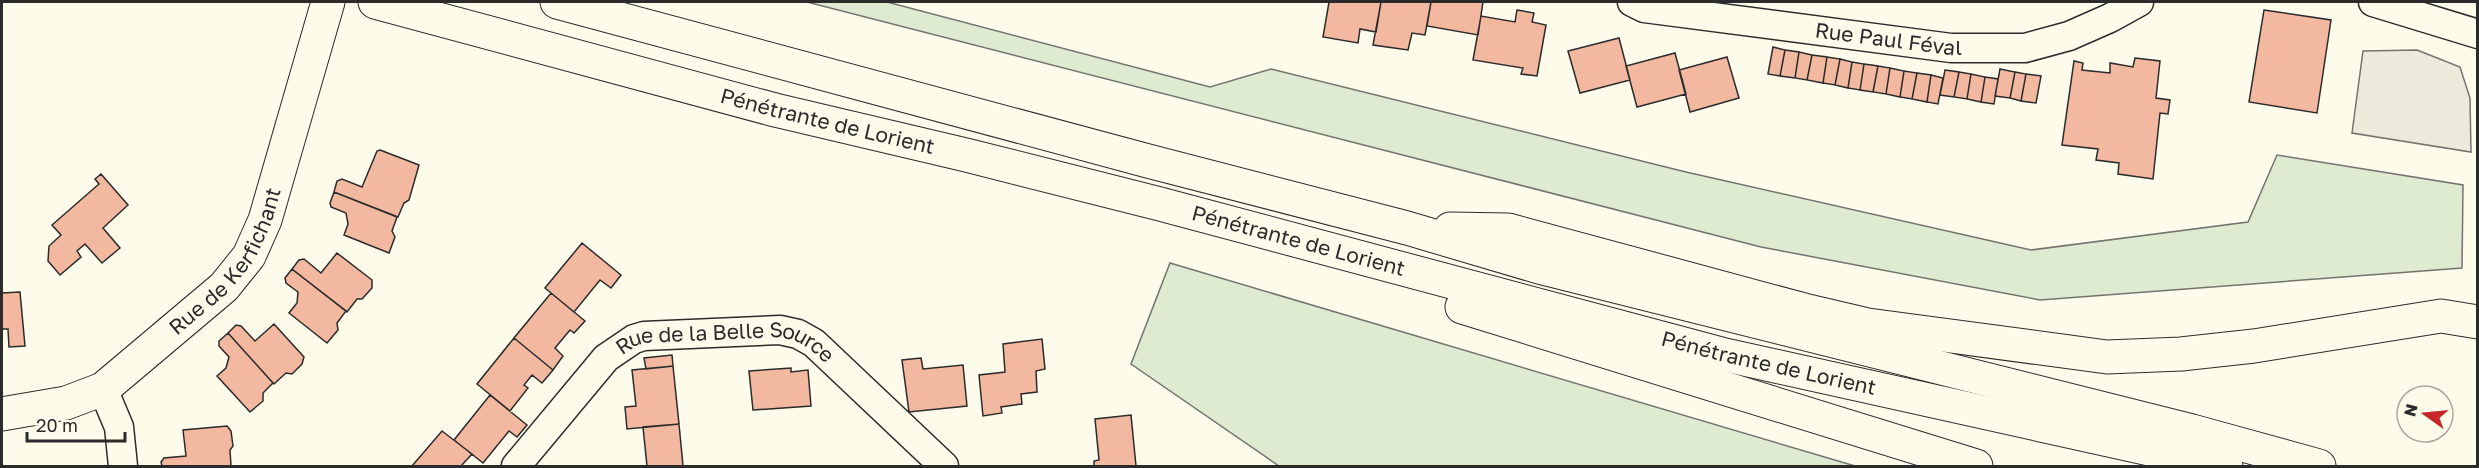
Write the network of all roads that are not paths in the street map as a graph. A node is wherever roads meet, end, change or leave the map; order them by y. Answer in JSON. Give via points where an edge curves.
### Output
{"nodes":[{"id":1,"x":328,"y":2,"type":"edge"},
{"id":2,"x":375,"y":2,"type":"edge"},
{"id":3,"x":557,"y":2,"type":"edge"},
{"id":4,"x":1632,"y":2,"type":"edge"},
{"id":5,"x":2139,"y":2,"type":"edge"},
{"id":6,"x":2373,"y":2,"type":"edge"},
{"id":7,"x":2478,"y":34,"type":"edge"},
{"id":8,"x":775,"y":110,"type":"junction"},
{"id":9,"x":1407,"y":228,"type":"junction"},
{"id":10,"x":2478,"y":322,"type":"edge"},
{"id":11,"x":103,"y":389,"type":"junction"},
{"id":12,"x":2,"y":414,"type":"edge"},
{"id":13,"x":123,"y":466,"type":"edge"},
{"id":14,"x":516,"y":466,"type":"edge"},
{"id":15,"x":944,"y":466,"type":"edge"},
{"id":16,"x":1976,"y":466,"type":"edge"},
{"id":17,"x":2226,"y":466,"type":"edge"},
{"id":18,"x":2319,"y":466,"type":"edge"}],
"edges":[{"from":1,"to":11,"type":"main road","name":"Rue de Kerfichant","via":[[265,220],[249,256],[224,287]]},
{"from":2,"to":8,"type":"main road","name":"Pénétrante de Lorient"},
{"from":3,"to":9,"type":"main road","name":"Pénétrante de Lorient"},
{"from":4,"to":5,"type":"street","name":"Rue Paul Féval","via":[[1644,8],[1951,48],[2025,48],[2069,36]]},
{"from":6,"to":7,"type":"street"},
{"from":8,"to":16,"type":"main road","via":[[962,168],[1438,299]]},
{"from":8,"to":17,"type":"main road","name":"Pénétrante de Lorient","via":[[1149,201],[1721,354]]},
{"from":9,"to":10,"type":"main road","via":[[1508,230],[1868,324],[2107,357],[2254,346],[2441,316]]},
{"from":9,"to":18,"type":"main road","name":"Pénétrante de Lorient","via":[[1539,267]]},
{"from":11,"to":12,"type":"main road","name":"Rue de Kerfichant","via":[[66,403]]},
{"from":11,"to":13,"type":"street","via":[[119,427]]},
{"from":14,"to":15,"type":"street","name":"Rue de la Belle Source","via":[[606,358],[634,339],[780,330],[814,343]]}]}
